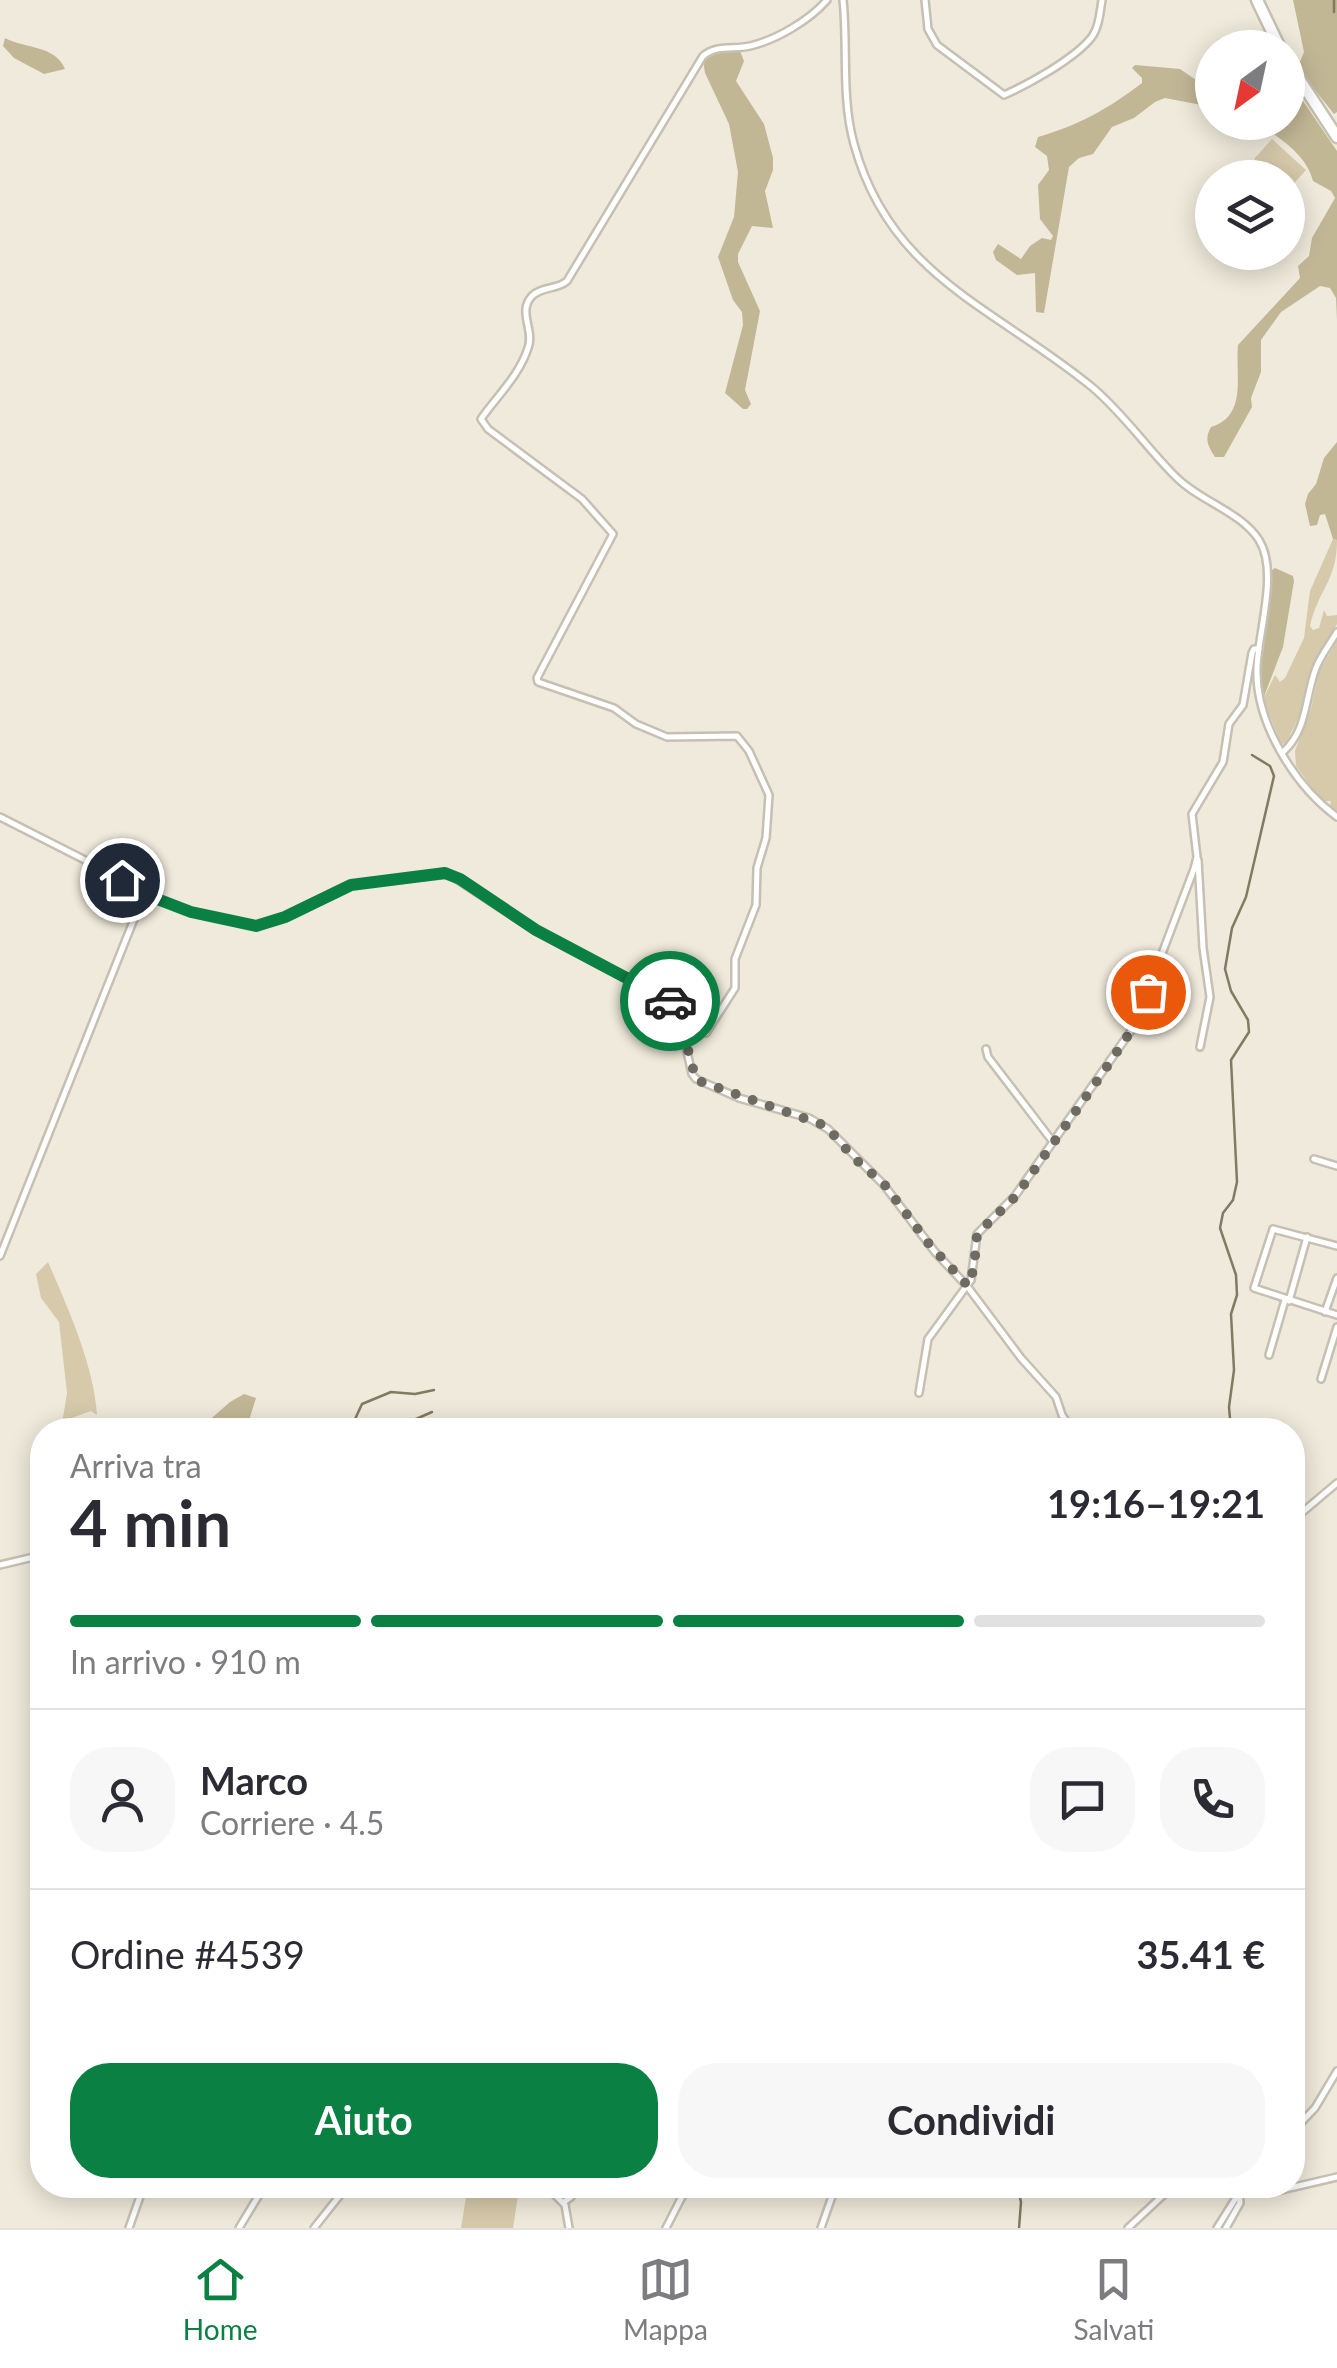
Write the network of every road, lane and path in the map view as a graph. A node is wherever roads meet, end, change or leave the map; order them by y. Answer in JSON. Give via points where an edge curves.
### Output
{"nodes":[{"id":1,"x":827,"y":0,"type":"edge"},
{"id":2,"x":843,"y":0,"type":"edge"},
{"id":3,"x":925,"y":0,"type":"edge"},
{"id":4,"x":1102,"y":0,"type":"edge"},
{"id":5,"x":1254,"y":0,"type":"edge"},
{"id":6,"x":1268,"y":30,"type":"edge"},
{"id":7,"x":1305,"y":88,"type":"edge"},
{"id":8,"x":1305,"y":98,"type":"edge"},
{"id":9,"x":1337,"y":137,"type":"edge"},
{"id":10,"x":1337,"y":146,"type":"edge"},
{"id":11,"x":1337,"y":632,"type":"edge"},
{"id":12,"x":1259,"y":648,"type":"junction"},
{"id":13,"x":1283,"y":752,"type":"junction"},
{"id":14,"x":0,"y":817,"type":"edge"},
{"id":15,"x":1337,"y":817,"type":"edge"},
{"id":16,"x":1197,"y":857,"type":"junction"},
{"id":17,"x":144,"y":894,"type":"junction"},
{"id":18,"x":706,"y":1033,"type":"dead end"},
{"id":19,"x":1200,"y":1046,"type":"dead end"},
{"id":20,"x":986,"y":1049,"type":"dead end"},
{"id":21,"x":1052,"y":1142,"type":"junction"},
{"id":22,"x":1314,"y":1159,"type":"dead end"},
{"id":23,"x":1337,"y":1166,"type":"edge"},
{"id":24,"x":1307,"y":1237,"type":"junction"},
{"id":25,"x":1337,"y":1246,"type":"edge"},
{"id":26,"x":0,"y":1256,"type":"edge"},
{"id":27,"x":1337,"y":1278,"type":"edge"},
{"id":28,"x":968,"y":1286,"type":"junction"},
{"id":29,"x":1287,"y":1301,"type":"junction"},
{"id":30,"x":1325,"y":1312,"type":"junction"},
{"id":31,"x":1337,"y":1316,"type":"edge"},
{"id":32,"x":1337,"y":1327,"type":"edge"},
{"id":33,"x":1270,"y":1355,"type":"dead end"},
{"id":34,"x":1321,"y":1379,"type":"dead end"},
{"id":35,"x":918,"y":1393,"type":"dead end"},
{"id":36,"x":1063,"y":1418,"type":"edge"},
{"id":37,"x":1337,"y":1483,"type":"edge"},
{"id":38,"x":1305,"y":1510,"type":"edge"},
{"id":39,"x":30,"y":1559,"type":"edge"},
{"id":40,"x":0,"y":1565,"type":"edge"},
{"id":41,"x":1337,"y":2072,"type":"edge"},
{"id":42,"x":1305,"y":2118,"type":"edge"},
{"id":43,"x":1337,"y":2177,"type":"edge"},
{"id":44,"x":1305,"y":2185,"type":"edge"},
{"id":45,"x":139,"y":2198,"type":"edge"},
{"id":46,"x":257,"y":2198,"type":"edge"},
{"id":47,"x":338,"y":2198,"type":"edge"},
{"id":48,"x":558,"y":2198,"type":"edge"},
{"id":49,"x":571,"y":2198,"type":"edge"},
{"id":50,"x":681,"y":2198,"type":"edge"},
{"id":51,"x":831,"y":2198,"type":"edge"},
{"id":52,"x":1160,"y":2198,"type":"edge"},
{"id":53,"x":1235,"y":2198,"type":"edge"},
{"id":54,"x":1240,"y":2198,"type":"edge"},
{"id":55,"x":563,"y":2203,"type":"junction"},
{"id":56,"x":129,"y":2228,"type":"edge"},
{"id":57,"x":240,"y":2228,"type":"edge"},
{"id":58,"x":314,"y":2228,"type":"edge"},
{"id":59,"x":570,"y":2228,"type":"edge"},
{"id":60,"x":666,"y":2228,"type":"edge"},
{"id":61,"x":820,"y":2228,"type":"edge"},
{"id":62,"x":1128,"y":2228,"type":"edge"},
{"id":63,"x":1218,"y":2228,"type":"edge"},
{"id":64,"x":1226,"y":2228,"type":"edge"}],
"edges":[{"from":1,"to":18,"type":"street","via":[[762,42],[715,48],[703,56],[568,281],[529,300],[528,350],[480,419],[582,499],[613,534],[538,682],[616,709],[667,737],[738,736],[769,795],[756,901],[736,954],[735,988]]},
{"from":2,"to":12,"type":"street","via":[[852,134],[885,216],[930,272],[1092,387],[1184,486],[1256,536],[1267,572]]},
{"from":3,"to":4,"type":"street","via":[[928,30],[938,46],[1004,94],[1089,40]]},
{"from":5,"to":6,"type":"highway"},
{"from":7,"to":9,"type":"highway"},
{"from":8,"to":10,"type":"highway"},
{"from":11,"to":13,"type":"street"},
{"from":12,"to":13,"type":"street","via":[[1260,703]]},
{"from":12,"to":16,"type":"street","via":[[1252,653],[1244,705],[1228,729],[1223,762],[1192,814]]},
{"from":13,"to":15,"type":"street"},
{"from":14,"to":17,"type":"street"},
{"from":16,"to":19,"type":"street","via":[[1210,997]]},
{"from":16,"to":21,"type":"street","via":[[1135,1025]]},
{"from":17,"to":26,"type":"street"},
{"from":17,"to":28,"type":"street","via":[[256,926],[351,885],[440,873],[456,877],[536,930],[670,1002],[696,1080],[826,1126]]},
{"from":20,"to":21,"type":"street"},
{"from":21,"to":28,"type":"street","via":[[1009,1203],[977,1234]]},
{"from":22,"to":23,"type":"street"},
{"from":24,"to":25,"type":"street"},
{"from":24,"to":29,"type":"street"},
{"from":24,"to":29,"type":"street","via":[[1270,1232],[1254,1290]]},
{"from":27,"to":30,"type":"street"},
{"from":28,"to":35,"type":"street","via":[[928,1339]]},
{"from":28,"to":36,"type":"street","via":[[1056,1397]]},
{"from":29,"to":30,"type":"street"},
{"from":29,"to":33,"type":"street"},
{"from":30,"to":31,"type":"street"},
{"from":32,"to":34,"type":"street"},
{"from":37,"to":38,"type":"street"},
{"from":39,"to":40,"type":"street"},
{"from":41,"to":42,"type":"street"},
{"from":43,"to":44,"type":"street"},
{"from":45,"to":56,"type":"street"},
{"from":46,"to":57,"type":"street"},
{"from":47,"to":58,"type":"street"},
{"from":48,"to":55,"type":"street"},
{"from":49,"to":55,"type":"street"},
{"from":50,"to":60,"type":"street"},
{"from":51,"to":61,"type":"street"},
{"from":52,"to":62,"type":"street"},
{"from":53,"to":63,"type":"street"},
{"from":54,"to":64,"type":"street"},
{"from":55,"to":59,"type":"street"}]}
